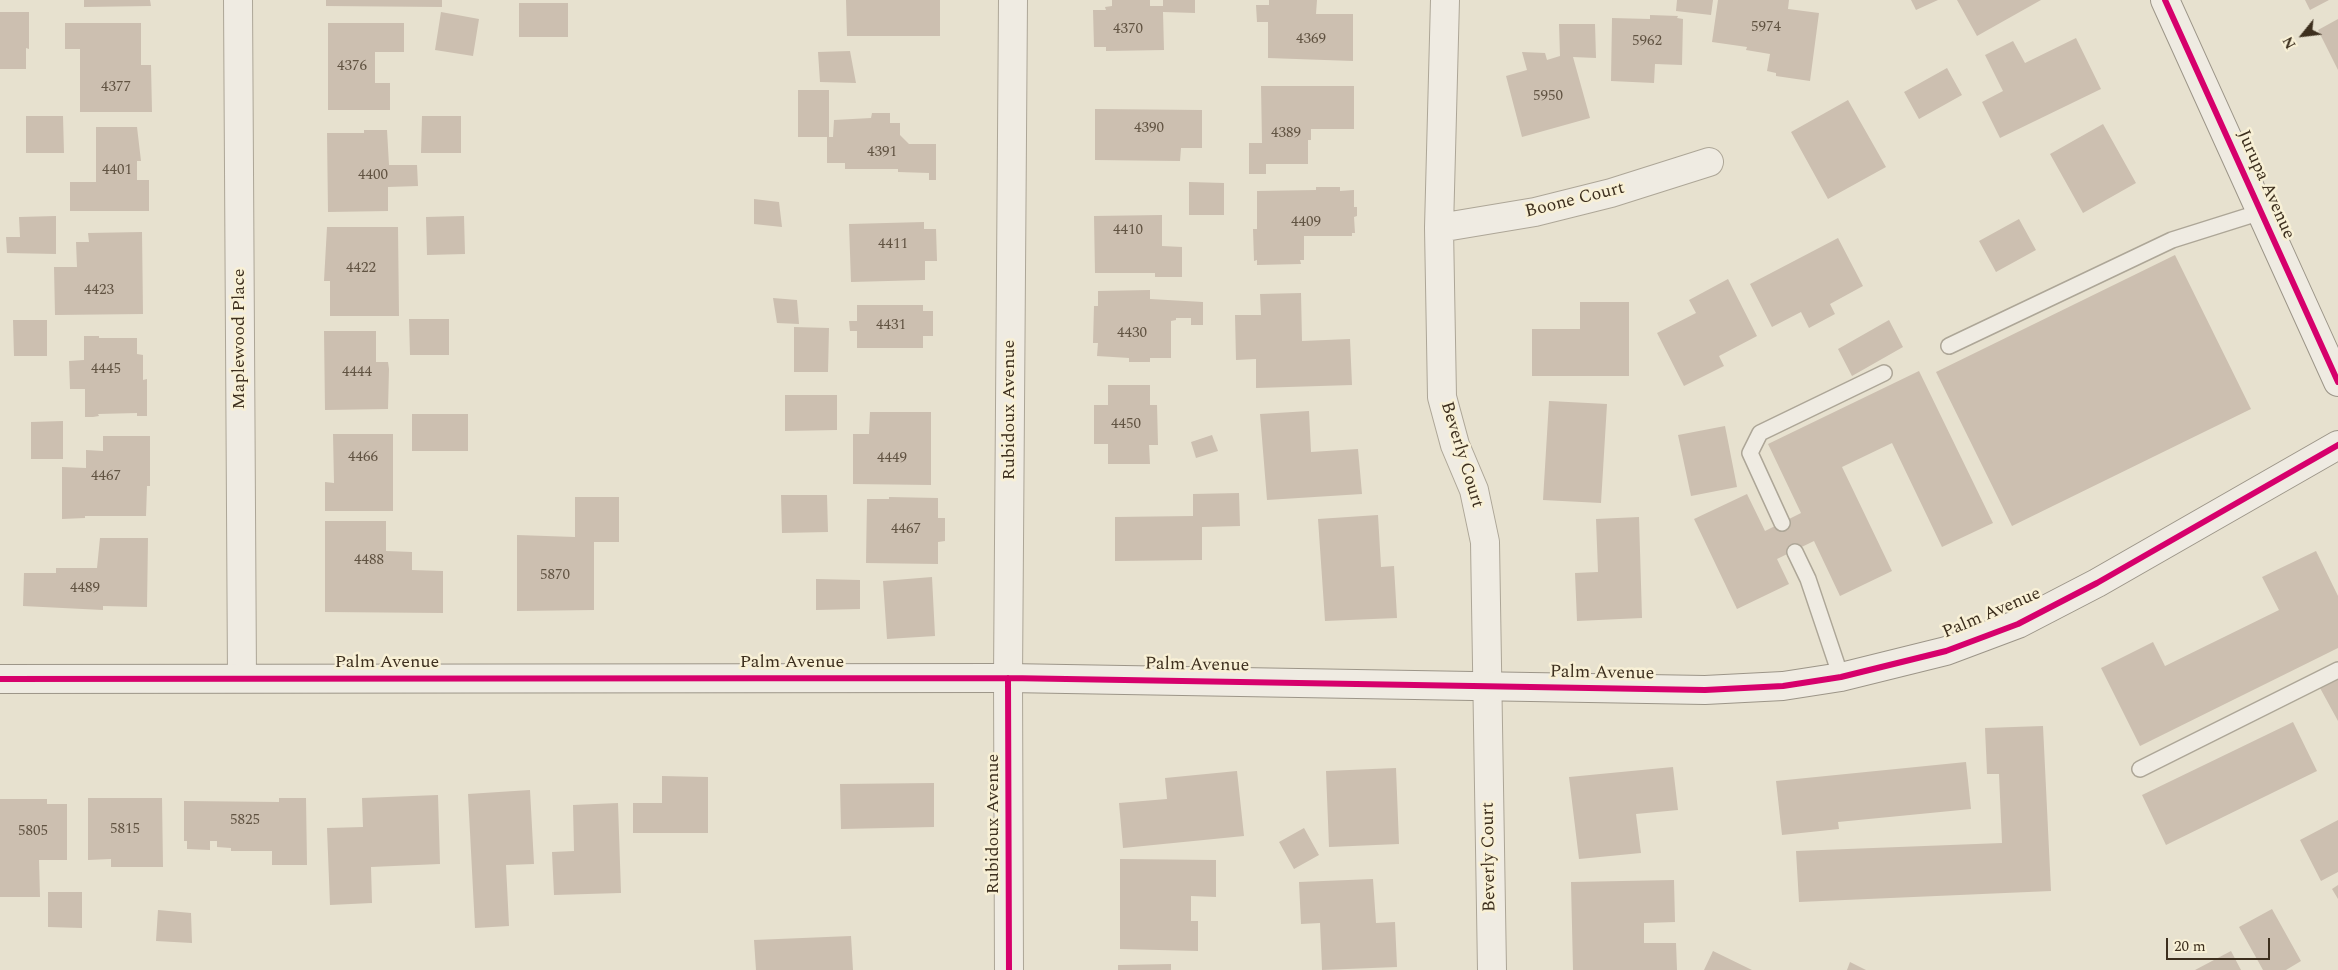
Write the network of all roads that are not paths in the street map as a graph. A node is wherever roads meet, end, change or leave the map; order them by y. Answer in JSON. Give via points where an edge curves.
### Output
{"nodes":[{"id":1,"x":238,"y":0,"type":"edge"},
{"id":2,"x":1013,"y":0,"type":"edge"},
{"id":3,"x":1444,"y":0,"type":"edge"},
{"id":4,"x":2165,"y":0,"type":"edge"},
{"id":5,"x":1709,"y":162,"type":"dead end"},
{"id":6,"x":2261,"y":212,"type":"junction"},
{"id":7,"x":1439,"y":228,"type":"junction"},
{"id":8,"x":1949,"y":346,"type":"dead end"},
{"id":9,"x":1884,"y":373,"type":"dead end"},
{"id":10,"x":2338,"y":382,"type":"edge"},
{"id":11,"x":2338,"y":445,"type":"edge"},
{"id":12,"x":1782,"y":523,"type":"dead end"},
{"id":13,"x":1795,"y":552,"type":"dead end"},
{"id":14,"x":2338,"y":670,"type":"edge"},
{"id":15,"x":1840,"y":677,"type":"junction"},
{"id":16,"x":242,"y":678,"type":"junction"},
{"id":17,"x":1008,"y":678,"type":"junction"},
{"id":18,"x":0,"y":679,"type":"edge"},
{"id":19,"x":1486,"y":687,"type":"junction"},
{"id":20,"x":2140,"y":770,"type":"dead end"},
{"id":21,"x":1009,"y":970,"type":"edge"},
{"id":22,"x":1492,"y":970,"type":"edge"}],
"edges":[{"from":1,"to":16,"type":"street","name":"Maplewood Place"},
{"from":2,"to":17,"type":"street","name":"Rubidoux Avenue"},
{"from":3,"to":7,"type":"street","name":"Beverly Court"},
{"from":4,"to":6,"type":"street","name":"Jurupa Avenue"},
{"from":5,"to":7,"type":"street","name":"Boone Court","via":[[1611,193],[1534,212]]},
{"from":6,"to":8,"type":"lane","via":[[2172,240]]},
{"from":6,"to":10,"type":"street","name":"Jurupa Avenue"},
{"from":7,"to":19,"type":"street","name":"Beverly Court","via":[[1442,396],[1455,445],[1474,490],[1485,542]]},
{"from":9,"to":12,"type":"lane","via":[[1760,433],[1750,453]]},
{"from":11,"to":15,"type":"street","name":"Palm Avenue","via":[[2097,583],[2018,624],[1946,651]]},
{"from":13,"to":15,"type":"lane","via":[[1808,579]]},
{"from":14,"to":20,"type":"lane"},
{"from":15,"to":19,"type":"street","name":"Palm Avenue","via":[[1783,686],[1705,690]]},
{"from":16,"to":17,"type":"street","name":"Palm Avenue"},
{"from":16,"to":18,"type":"street","name":"Palm Avenue"},
{"from":17,"to":19,"type":"street","name":"Palm Avenue"},
{"from":17,"to":21,"type":"street","name":"Rubidoux Avenue"},
{"from":19,"to":22,"type":"street","name":"Beverly Court"}]}
